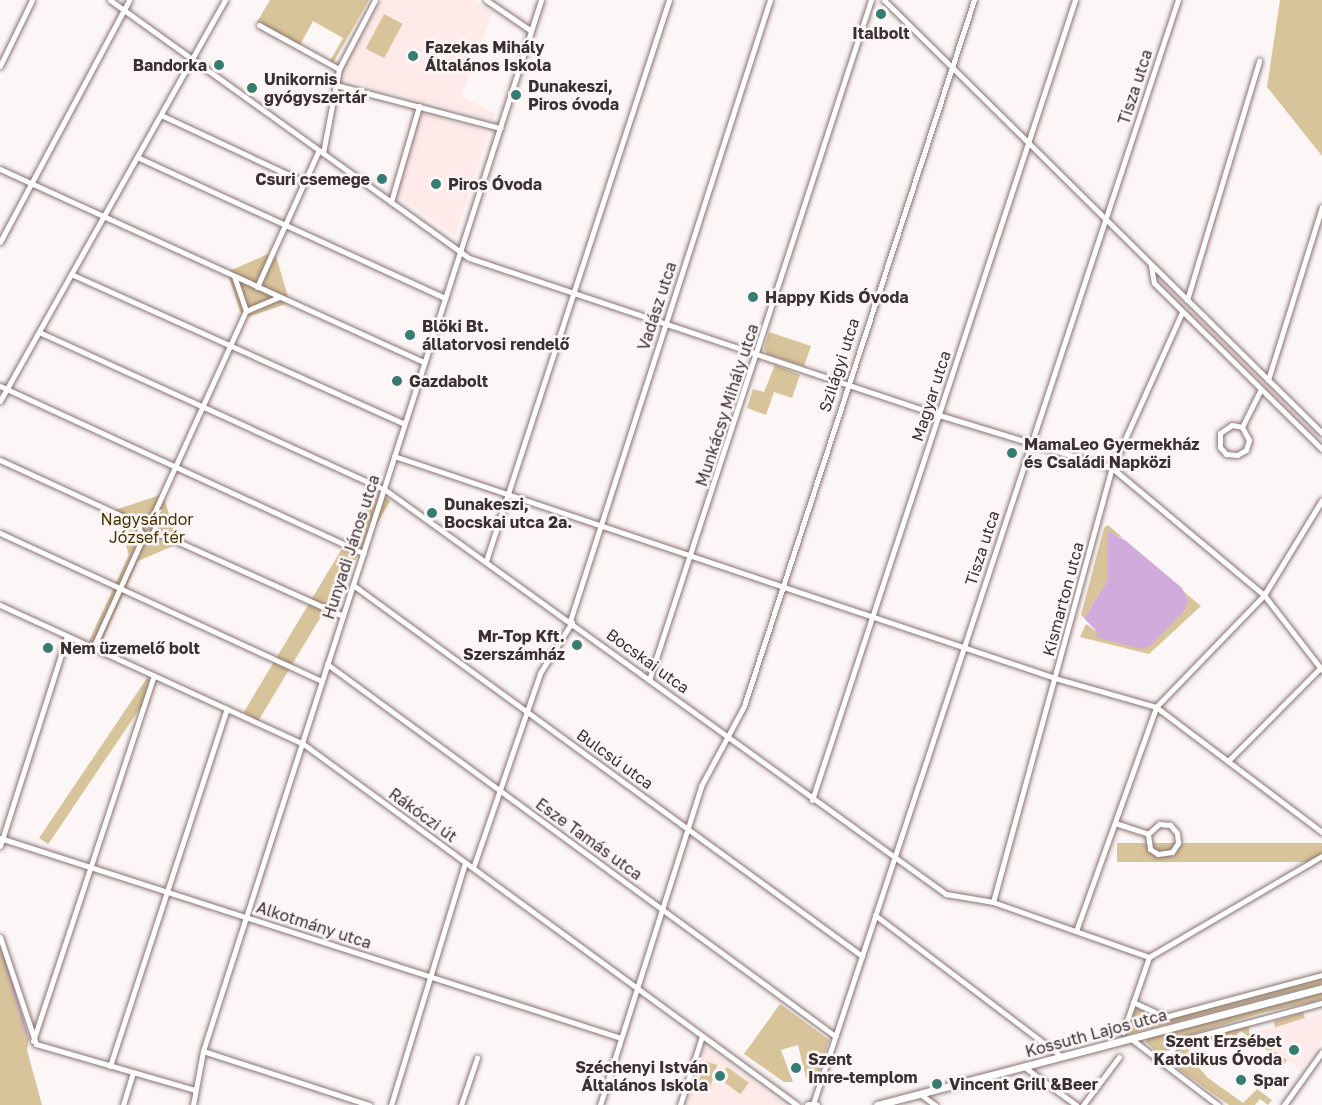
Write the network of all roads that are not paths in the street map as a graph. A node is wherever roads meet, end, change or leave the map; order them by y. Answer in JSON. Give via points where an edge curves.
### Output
{"nodes":[{"id":1,"x":32,"y":0,"type":"edge"},
{"id":2,"x":110,"y":0,"type":"edge"},
{"id":3,"x":129,"y":0,"type":"edge"},
{"id":4,"x":225,"y":0,"type":"edge"},
{"id":5,"x":375,"y":0,"type":"edge"},
{"id":6,"x":486,"y":0,"type":"edge"},
{"id":7,"x":541,"y":0,"type":"edge"},
{"id":8,"x":669,"y":0,"type":"edge"},
{"id":9,"x":770,"y":0,"type":"edge"},
{"id":10,"x":871,"y":0,"type":"edge"},
{"id":11,"x":884,"y":0,"type":"edge"},
{"id":12,"x":974,"y":0,"type":"edge"},
{"id":13,"x":1075,"y":0,"type":"edge"},
{"id":14,"x":1178,"y":0,"type":"edge"},
{"id":15,"x":123,"y":9,"type":"junction"},
{"id":16,"x":259,"y":25,"type":"dead end"},
{"id":17,"x":530,"y":30,"type":"junction"},
{"id":18,"x":192,"y":59,"type":"junction"},
{"id":19,"x":1259,"y":61,"type":"dead end"},
{"id":20,"x":1,"y":62,"type":"edge"},
{"id":21,"x":952,"y":67,"type":"junction"},
{"id":22,"x":339,"y":69,"type":"junction"},
{"id":23,"x":336,"y":85,"type":"junction"},
{"id":24,"x":419,"y":106,"type":"junction"},
{"id":25,"x":161,"y":115,"type":"junction"},
{"id":26,"x":500,"y":128,"type":"junction"},
{"id":27,"x":1028,"y":143,"type":"junction"},
{"id":28,"x":321,"y":151,"type":"junction"},
{"id":29,"x":137,"y":157,"type":"junction"},
{"id":30,"x":0,"y":169,"type":"edge"},
{"id":31,"x":304,"y":182,"type":"junction"},
{"id":32,"x":31,"y":183,"type":"junction"},
{"id":33,"x":391,"y":201,"type":"junction"},
{"id":34,"x":1322,"y":207,"type":"edge"},
{"id":35,"x":104,"y":217,"type":"junction"},
{"id":36,"x":1105,"y":219,"type":"junction"},
{"id":37,"x":285,"y":225,"type":"junction"},
{"id":38,"x":0,"y":242,"type":"edge"},
{"id":39,"x":460,"y":251,"type":"junction"},
{"id":40,"x":1152,"y":265,"type":"junction"},
{"id":41,"x":71,"y":274,"type":"junction"},
{"id":42,"x":234,"y":276,"type":"junction"},
{"id":43,"x":257,"y":286,"type":"junction"},
{"id":44,"x":574,"y":290,"type":"junction"},
{"id":45,"x":279,"y":297,"type":"junction"},
{"id":46,"x":445,"y":298,"type":"junction"},
{"id":47,"x":1187,"y":300,"type":"junction"},
{"id":48,"x":246,"y":311,"type":"junction"},
{"id":49,"x":1182,"y":312,"type":"junction"},
{"id":50,"x":666,"y":321,"type":"junction"},
{"id":51,"x":39,"y":332,"type":"junction"},
{"id":52,"x":230,"y":346,"type":"junction"},
{"id":53,"x":758,"y":354,"type":"junction"},
{"id":54,"x":424,"y":362,"type":"junction"},
{"id":55,"x":1268,"y":380,"type":"junction"},
{"id":56,"x":848,"y":384,"type":"junction"},
{"id":57,"x":0,"y":386,"type":"edge"},
{"id":58,"x":7,"y":389,"type":"junction"},
{"id":59,"x":1261,"y":389,"type":"junction"},
{"id":60,"x":0,"y":401,"type":"edge"},
{"id":61,"x":203,"y":406,"type":"junction"},
{"id":62,"x":939,"y":415,"type":"junction"},
{"id":63,"x":404,"y":424,"type":"junction"},
{"id":64,"x":1242,"y":427,"type":"junction"},
{"id":65,"x":1322,"y":433,"type":"edge"},
{"id":66,"x":1031,"y":443,"type":"junction"},
{"id":67,"x":1322,"y":449,"type":"edge"},
{"id":68,"x":394,"y":456,"type":"junction"},
{"id":69,"x":0,"y":460,"type":"edge"},
{"id":70,"x":175,"y":467,"type":"junction"},
{"id":71,"x":1112,"y":468,"type":"junction"},
{"id":72,"x":384,"y":489,"type":"junction"},
{"id":73,"x":508,"y":494,"type":"junction"},
{"id":74,"x":1322,"y":500,"type":"edge"},
{"id":75,"x":151,"y":520,"type":"junction"},
{"id":76,"x":139,"y":524,"type":"junction"},
{"id":77,"x":601,"y":525,"type":"junction"},
{"id":78,"x":154,"y":531,"type":"junction"},
{"id":79,"x":0,"y":533,"type":"edge"},
{"id":80,"x":144,"y":535,"type":"junction"},
{"id":81,"x":363,"y":553,"type":"junction"},
{"id":82,"x":692,"y":555,"type":"junction"},
{"id":83,"x":486,"y":561,"type":"junction"},
{"id":84,"x":353,"y":585,"type":"junction"},
{"id":85,"x":782,"y":585,"type":"junction"},
{"id":86,"x":120,"y":588,"type":"junction"},
{"id":87,"x":1264,"y":595,"type":"junction"},
{"id":88,"x":0,"y":605,"type":"edge"},
{"id":89,"x":873,"y":615,"type":"junction"},
{"id":90,"x":343,"y":616,"type":"junction"},
{"id":91,"x":571,"y":622,"type":"junction"},
{"id":92,"x":67,"y":636,"type":"junction"},
{"id":93,"x":964,"y":645,"type":"junction"},
{"id":94,"x":93,"y":648,"type":"junction"},
{"id":95,"x":327,"y":664,"type":"junction"},
{"id":96,"x":1321,"y":669,"type":"edge"},
{"id":97,"x":154,"y":675,"type":"junction"},
{"id":98,"x":1055,"y":678,"type":"junction"},
{"id":99,"x":650,"y":680,"type":"junction"},
{"id":100,"x":322,"y":681,"type":"junction"},
{"id":101,"x":1156,"y":707,"type":"junction"},
{"id":102,"x":227,"y":709,"type":"junction"},
{"id":103,"x":526,"y":711,"type":"junction"},
{"id":104,"x":729,"y":738,"type":"junction"},
{"id":105,"x":302,"y":743,"type":"junction"},
{"id":106,"x":1228,"y":761,"type":"junction"},
{"id":107,"x":499,"y":790,"type":"junction"},
{"id":108,"x":812,"y":800,"type":"junction"},
{"id":109,"x":1115,"y":823,"type":"junction"},
{"id":110,"x":687,"y":828,"type":"junction"},
{"id":111,"x":1322,"y":832,"type":"edge"},
{"id":112,"x":1148,"y":834,"type":"junction"},
{"id":113,"x":1,"y":838,"type":"edge"},
{"id":114,"x":0,"y":846,"type":"edge"},
{"id":115,"x":1322,"y":855,"type":"edge"},
{"id":116,"x":894,"y":858,"type":"junction"},
{"id":117,"x":465,"y":863,"type":"junction"},
{"id":118,"x":91,"y":867,"type":"junction"},
{"id":119,"x":473,"y":868,"type":"junction"},
{"id":120,"x":166,"y":891,"type":"junction"},
{"id":121,"x":993,"y":902,"type":"junction"},
{"id":122,"x":663,"y":910,"type":"junction"},
{"id":123,"x":875,"y":915,"type":"junction"},
{"id":124,"x":246,"y":917,"type":"junction"},
{"id":125,"x":1076,"y":931,"type":"junction"},
{"id":126,"x":0,"y":937,"type":"edge"},
{"id":127,"x":862,"y":956,"type":"junction"},
{"id":128,"x":1149,"y":957,"type":"junction"},
{"id":129,"x":1322,"y":975,"type":"edge"},
{"id":130,"x":431,"y":977,"type":"junction"},
{"id":131,"x":637,"y":988,"type":"junction"},
{"id":132,"x":1322,"y":988,"type":"edge"},
{"id":133,"x":1133,"y":1002,"type":"junction"},
{"id":134,"x":1322,"y":1003,"type":"edge"},
{"id":135,"x":1123,"y":1032,"type":"dead end"},
{"id":136,"x":702,"y":1036,"type":"junction"},
{"id":137,"x":835,"y":1036,"type":"junction"},
{"id":138,"x":621,"y":1038,"type":"junction"},
{"id":139,"x":1131,"y":1038,"type":"junction"},
{"id":140,"x":33,"y":1041,"type":"junction"},
{"id":141,"x":203,"y":1051,"type":"junction"},
{"id":142,"x":1322,"y":1052,"type":"edge"},
{"id":143,"x":1061,"y":1056,"type":"junction"},
{"id":144,"x":1119,"y":1057,"type":"dead end"},
{"id":145,"x":477,"y":1058,"type":"dead end"},
{"id":146,"x":1161,"y":1062,"type":"junction"},
{"id":147,"x":110,"y":1066,"type":"junction"},
{"id":148,"x":1023,"y":1066,"type":"junction"},
{"id":149,"x":133,"y":1073,"type":"junction"},
{"id":150,"x":195,"y":1090,"type":"junction"},
{"id":151,"x":920,"y":1094,"type":"junction"},
{"id":152,"x":123,"y":1105,"type":"edge"},
{"id":153,"x":193,"y":1105,"type":"edge"},
{"id":154,"x":369,"y":1105,"type":"edge"},
{"id":155,"x":391,"y":1105,"type":"edge"},
{"id":156,"x":461,"y":1105,"type":"edge"},
{"id":157,"x":600,"y":1105,"type":"edge"},
{"id":158,"x":680,"y":1105,"type":"edge"},
{"id":159,"x":797,"y":1105,"type":"edge"},
{"id":160,"x":812,"y":1105,"type":"edge"},
{"id":161,"x":877,"y":1105,"type":"edge"},
{"id":162,"x":935,"y":1105,"type":"edge"},
{"id":163,"x":1076,"y":1105,"type":"edge"},
{"id":164,"x":1083,"y":1105,"type":"edge"},
{"id":165,"x":1218,"y":1105,"type":"edge"},
{"id":166,"x":1284,"y":1105,"type":"edge"}],
"edges":[{"from":1,"to":20,"type":"street"},
{"from":2,"to":15,"type":"street"},
{"from":3,"to":15,"type":"street"},
{"from":4,"to":18,"type":"street"},
{"from":5,"to":22,"type":"street"},
{"from":6,"to":17,"type":"street"},
{"from":7,"to":17,"type":"street","name":"Hunyadi János utca"},
{"from":8,"to":44,"type":"street"},
{"from":9,"to":50,"type":"street","name":"Vadász utca"},
{"from":10,"to":53,"type":"street","name":"Munkácsy Mihály utca"},
{"from":11,"to":21,"type":"street"},
{"from":12,"to":21,"type":"street","name":"Szilágyi utca"},
{"from":13,"to":27,"type":"street","name":"Magyar utca"},
{"from":14,"to":36,"type":"street","name":"Tisza utca"},
{"from":15,"to":18,"type":"street"},
{"from":15,"to":32,"type":"street"},
{"from":16,"to":22,"type":"street"},
{"from":17,"to":26,"type":"street","name":"Hunyadi János utca"},
{"from":18,"to":25,"type":"street"},
{"from":18,"to":28,"type":"street"},
{"from":19,"to":47,"type":"street"},
{"from":21,"to":27,"type":"street"},
{"from":21,"to":56,"type":"street","name":"Szilágyi utca"},
{"from":22,"to":23,"type":"street"},
{"from":23,"to":24,"type":"street"},
{"from":23,"to":28,"type":"street"},
{"from":24,"to":26,"type":"street"},
{"from":24,"to":33,"type":"street"},
{"from":25,"to":29,"type":"street"},
{"from":25,"to":31,"type":"street"},
{"from":26,"to":39,"type":"street","name":"Hunyadi János utca"},
{"from":27,"to":36,"type":"street"},
{"from":27,"to":62,"type":"street","name":"Magyar utca"},
{"from":28,"to":31,"type":"street"},
{"from":28,"to":33,"type":"street"},
{"from":29,"to":35,"type":"street"},
{"from":29,"to":37,"type":"street"},
{"from":30,"to":32,"type":"street"},
{"from":31,"to":37,"type":"street"},
{"from":32,"to":35,"type":"street"},
{"from":32,"to":38,"type":"street"},
{"from":33,"to":39,"type":"street"},
{"from":34,"to":55,"type":"street"},
{"from":35,"to":41,"type":"street"},
{"from":35,"to":42,"type":"street"},
{"from":36,"to":40,"type":"street"},
{"from":36,"to":66,"type":"street","name":"Tisza utca"},
{"from":37,"to":43,"type":"street"},
{"from":37,"to":46,"type":"street"},
{"from":39,"to":44,"type":"street"},
{"from":39,"to":46,"type":"street","name":"Hunyadi János utca"},
{"from":40,"to":47,"type":"street"},
{"from":40,"to":49,"type":"street","via":[[1154,283]]},
{"from":41,"to":51,"type":"street"},
{"from":41,"to":52,"type":"street"},
{"from":42,"to":43,"type":"street"},
{"from":42,"to":48,"type":"street"},
{"from":43,"to":45,"type":"street"},
{"from":44,"to":50,"type":"street"},
{"from":44,"to":73,"type":"street"},
{"from":45,"to":48,"type":"street"},
{"from":45,"to":54,"type":"street"},
{"from":46,"to":54,"type":"street","name":"Hunyadi János utca"},
{"from":47,"to":55,"type":"street"},
{"from":48,"to":52,"type":"street"},
{"from":49,"to":59,"type":"street"},
{"from":49,"to":71,"type":"street","name":"Kismarton utca"},
{"from":50,"to":53,"type":"street"},
{"from":50,"to":77,"type":"street","name":"Vadász utca"},
{"from":51,"to":58,"type":"street"},
{"from":51,"to":61,"type":"street","name":"Bocskai utca"},
{"from":52,"to":61,"type":"street"},
{"from":52,"to":63,"type":"street"},
{"from":53,"to":56,"type":"street"},
{"from":53,"to":82,"type":"street","name":"Munkácsy Mihály utca"},
{"from":54,"to":63,"type":"street","name":"Hunyadi János utca"},
{"from":55,"to":65,"type":"street"},
{"from":56,"to":62,"type":"street"},
{"from":56,"to":85,"type":"street","name":"Szilágyi utca"},
{"from":57,"to":58,"type":"street"},
{"from":58,"to":60,"type":"street"},
{"from":58,"to":70,"type":"street"},
{"from":59,"to":64,"type":"street"},
{"from":59,"to":67,"type":"street"},
{"from":61,"to":70,"type":"street"},
{"from":61,"to":72,"type":"street","name":"Bocskai utca"},
{"from":62,"to":66,"type":"street"},
{"from":62,"to":89,"type":"street","name":"Magyar utca"},
{"from":63,"to":68,"type":"street","name":"Hunyadi János utca"},
{"from":64,"to":64,"type":"street","via":[[1227,426],[1220,433],[1218,442],[1226,454],[1237,455],[1246,450],[1248,435]]},
{"from":66,"to":71,"type":"street"},
{"from":66,"to":93,"type":"street","name":"Tisza utca"},
{"from":68,"to":72,"type":"street","name":"Hunyadi János utca"},
{"from":68,"to":73,"type":"street"},
{"from":69,"to":76,"type":"street"},
{"from":70,"to":75,"type":"street"},
{"from":70,"to":81,"type":"street"},
{"from":71,"to":87,"type":"street"},
{"from":71,"to":98,"type":"street","name":"Kismarton utca"},
{"from":72,"to":81,"type":"street","name":"Hunyadi János utca"},
{"from":72,"to":83,"type":"street","name":"Bocskai utca"},
{"from":73,"to":77,"type":"street"},
{"from":73,"to":83,"type":"street"},
{"from":74,"to":87,"type":"street"},
{"from":75,"to":76,"type":"street"},
{"from":75,"to":78,"type":"street"},
{"from":76,"to":80,"type":"street"},
{"from":77,"to":82,"type":"street"},
{"from":77,"to":91,"type":"street","name":"Vadász utca"},
{"from":78,"to":80,"type":"street"},
{"from":78,"to":90,"type":"street"},
{"from":79,"to":86,"type":"street"},
{"from":80,"to":86,"type":"street"},
{"from":81,"to":84,"type":"street","name":"Hunyadi János utca"},
{"from":82,"to":85,"type":"street"},
{"from":82,"to":99,"type":"street","name":"Munkácsy Mihály utca"},
{"from":83,"to":91,"type":"street","name":"Bocskai utca"},
{"from":84,"to":90,"type":"street","name":"Hunyadi János utca"},
{"from":84,"to":103,"type":"street","name":"Bulcsú utca"},
{"from":85,"to":89,"type":"street"},
{"from":85,"to":104,"type":"street","name":"Szilágyi utca","via":[[744,706]]},
{"from":86,"to":94,"type":"street"},
{"from":86,"to":100,"type":"street"},
{"from":87,"to":96,"type":"street"},
{"from":87,"to":101,"type":"street"},
{"from":88,"to":92,"type":"street","name":"Rákóczi út"},
{"from":89,"to":93,"type":"street"},
{"from":89,"to":108,"type":"street","name":"Magyar utca"},
{"from":90,"to":95,"type":"street","name":"Hunyadi János utca"},
{"from":91,"to":99,"type":"street","name":"Bocskai utca"},
{"from":91,"to":103,"type":"street","name":"Vadász utca","via":[[540,673]]},
{"from":92,"to":94,"type":"street","name":"Rákóczi út"},
{"from":92,"to":113,"type":"street"},
{"from":93,"to":98,"type":"street"},
{"from":93,"to":116,"type":"street","name":"Tisza utca"},
{"from":94,"to":97,"type":"street","name":"Rákóczi út"},
{"from":95,"to":100,"type":"street","name":"Hunyadi János utca"},
{"from":95,"to":107,"type":"street","name":"Esze Tamás utca"},
{"from":96,"to":106,"type":"street"},
{"from":97,"to":102,"type":"street","name":"Rákóczi út"},
{"from":97,"to":118,"type":"street"},
{"from":98,"to":101,"type":"street"},
{"from":98,"to":121,"type":"street","name":"Kismarton utca"},
{"from":99,"to":104,"type":"street","name":"Bocskai utca"},
{"from":100,"to":105,"type":"street","name":"Hunyadi János utca"},
{"from":101,"to":106,"type":"street"},
{"from":101,"to":109,"type":"street"},
{"from":102,"to":105,"type":"street","name":"Rákóczi út"},
{"from":102,"to":120,"type":"street"},
{"from":103,"to":107,"type":"street","name":"Vadász utca"},
{"from":103,"to":110,"type":"street","name":"Bulcsú utca"},
{"from":104,"to":108,"type":"street","name":"Bocskai utca"},
{"from":104,"to":110,"type":"street","name":"Szilágyi utca","via":[[705,776]]},
{"from":105,"to":117,"type":"street","name":"Rákóczi út"},
{"from":105,"to":124,"type":"street","name":"Hunyadi János utca"},
{"from":106,"to":111,"type":"street"},
{"from":107,"to":119,"type":"street","name":"Vadász utca"},
{"from":107,"to":122,"type":"street","name":"Esze Tamás utca"},
{"from":108,"to":116,"type":"street","name":"Bocskai utca"},
{"from":109,"to":112,"type":"street"},
{"from":109,"to":125,"type":"street"},
{"from":110,"to":122,"type":"street","name":"Szilágyi utca"},
{"from":110,"to":127,"type":"street","name":"Bulcsú utca"},
{"from":112,"to":112,"type":"street","via":[[1148,844],[1158,854],[1168,854],[1178,843],[1177,833],[1170,825],[1159,824]]},
{"from":113,"to":114,"type":"street"},
{"from":113,"to":118,"type":"street","name":"Alkotmány utca"},
{"from":115,"to":128,"type":"street"},
{"from":116,"to":121,"type":"street","name":"Bocskai utca","via":[[946,894]]},
{"from":116,"to":123,"type":"street","name":"Tisza utca"},
{"from":117,"to":119,"type":"street","name":"Rákóczi út"},
{"from":117,"to":130,"type":"street"},
{"from":118,"to":120,"type":"street","name":"Alkotmány utca"},
{"from":118,"to":140,"type":"street"},
{"from":119,"to":131,"type":"street","name":"Rákóczi út"},
{"from":120,"to":124,"type":"street","name":"Alkotmány utca"},
{"from":120,"to":147,"type":"street"},
{"from":121,"to":125,"type":"street","name":"Bocskai utca"},
{"from":122,"to":131,"type":"street","name":"Szilágyi utca"},
{"from":122,"to":137,"type":"street","name":"Esze Tamás utca"},
{"from":123,"to":127,"type":"street","name":"Tisza utca"},
{"from":123,"to":143,"type":"street"},
{"from":124,"to":130,"type":"street","name":"Alkotmány utca"},
{"from":124,"to":141,"type":"street","name":"Hunyadi János utca"},
{"from":125,"to":128,"type":"street","name":"Bocskai utca"},
{"from":126,"to":140,"type":"street"},
{"from":127,"to":137,"type":"street","name":"Tisza utca"},
{"from":128,"to":133,"type":"street"},
{"from":129,"to":133,"type":"street","name":"Kossuth Lajos utca","via":[[1165,1017]]},
{"from":130,"to":138,"type":"street","name":"Alkotmány utca"},
{"from":130,"to":155,"type":"street"},
{"from":131,"to":136,"type":"street","name":"Rákóczi út"},
{"from":131,"to":138,"type":"street","name":"Szilágyi utca"},
{"from":132,"to":139,"type":"street","name":"Kossuth Lajos utca"},
{"from":133,"to":135,"type":"street"},
{"from":134,"to":146,"type":"street","via":[[1180,1041]]},
{"from":136,"to":158,"type":"street"},
{"from":136,"to":159,"type":"street","name":"Rákóczi út"},
{"from":137,"to":160,"type":"street","name":"Tisza utca"},
{"from":138,"to":157,"type":"street","name":"Szilágyi utca"},
{"from":139,"to":143,"type":"street","name":"Kossuth Lajos utca"},
{"from":139,"to":146,"type":"street"},
{"from":140,"to":147,"type":"street"},
{"from":141,"to":150,"type":"street","name":"Hunyadi János utca"},
{"from":141,"to":154,"type":"street"},
{"from":142,"to":166,"type":"street"},
{"from":143,"to":148,"type":"street","name":"Kossuth Lajos utca"},
{"from":144,"to":164,"type":"street"},
{"from":145,"to":156,"type":"street"},
{"from":146,"to":165,"type":"street"},
{"from":147,"to":149,"type":"street"},
{"from":148,"to":151,"type":"street","name":"Kossuth Lajos utca"},
{"from":148,"to":163,"type":"street"},
{"from":149,"to":150,"type":"street"},
{"from":149,"to":152,"type":"street"},
{"from":150,"to":153,"type":"street","name":"Hunyadi János utca"},
{"from":151,"to":161,"type":"street","name":"Kossuth Lajos utca"},
{"from":151,"to":162,"type":"street"}]}
